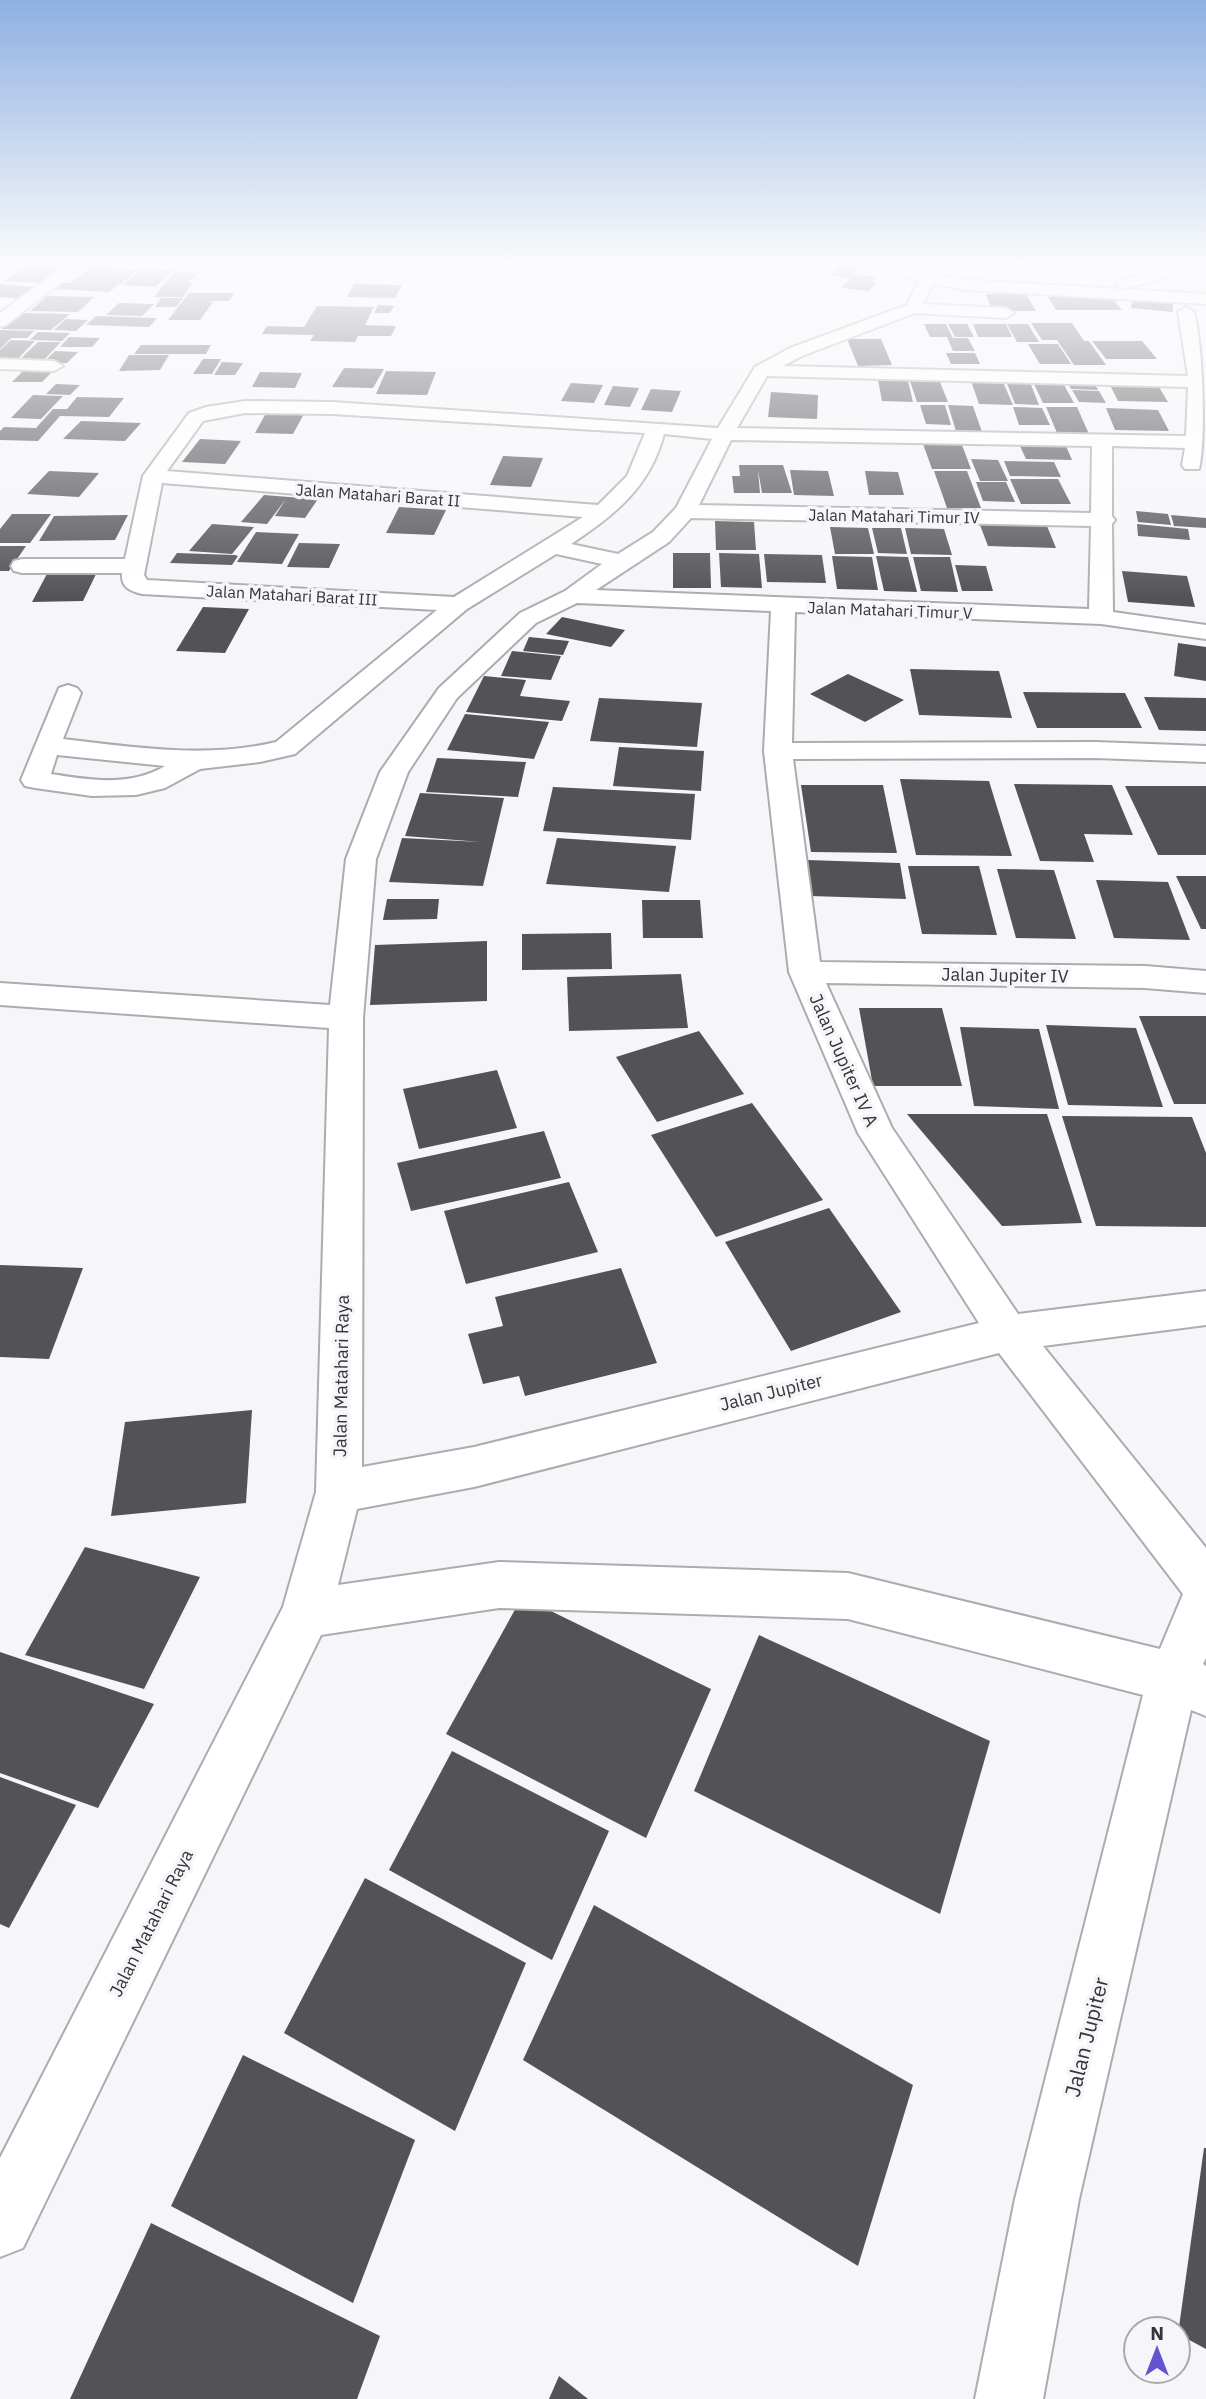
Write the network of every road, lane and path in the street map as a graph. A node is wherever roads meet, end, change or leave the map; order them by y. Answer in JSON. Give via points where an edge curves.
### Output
{"nodes":[{"id":1,"x":758,"y":376,"type":"edge"},
{"id":2,"x":977,"y":376,"type":"edge"},
{"id":3,"x":1195,"y":376,"type":"edge"},
{"id":4,"x":1196,"y":382,"type":"junction"},
{"id":5,"x":656,"y":428,"type":"junction"},
{"id":6,"x":724,"y":434,"type":"junction"},
{"id":7,"x":1198,"y":442,"type":"junction"},
{"id":8,"x":1103,"y":448,"type":"junction"},
{"id":9,"x":1141,"y":460,"type":"dead end"},
{"id":10,"x":1166,"y":464,"type":"dead end"},
{"id":11,"x":1199,"y":468,"type":"edge"},
{"id":12,"x":153,"y":476,"type":"junction"},
{"id":13,"x":685,"y":511,"type":"junction"},
{"id":14,"x":603,"y":512,"type":"junction"},
{"id":15,"x":1104,"y":520,"type":"junction"},
{"id":16,"x":552,"y":547,"type":"junction"},
{"id":17,"x":621,"y":561,"type":"junction"},
{"id":18,"x":22,"y":566,"type":"dead end"},
{"id":19,"x":134,"y":571,"type":"junction"},
{"id":20,"x":573,"y":596,"type":"junction"},
{"id":21,"x":459,"y":604,"type":"junction"},
{"id":22,"x":783,"y":606,"type":"junction"},
{"id":23,"x":1101,"y":617,"type":"junction"},
{"id":24,"x":1206,"y":632,"type":"edge"},
{"id":25,"x":68,"y":693,"type":"dead end"},
{"id":26,"x":778,"y":751,"type":"junction"},
{"id":27,"x":1206,"y":754,"type":"edge"},
{"id":28,"x":805,"y":972,"type":"junction"},
{"id":29,"x":1206,"y":982,"type":"edge"},
{"id":30,"x":0,"y":994,"type":"edge"},
{"id":31,"x":346,"y":1018,"type":"junction"},
{"id":32,"x":1206,"y":1308,"type":"edge"},
{"id":33,"x":1008,"y":1333,"type":"junction"},
{"id":34,"x":339,"y":1492,"type":"junction"},
{"id":35,"x":1206,"y":1585,"type":"edge"},
{"id":36,"x":1206,"y":1598,"type":"edge"},
{"id":37,"x":306,"y":1613,"type":"junction"},
{"id":38,"x":1189,"y":1684,"type":"edge"},
{"id":39,"x":0,"y":2225,"type":"edge"},
{"id":40,"x":1009,"y":2399,"type":"edge"}],
"edges":[{"from":1,"to":6,"type":"street","name":"Jalan Matahari Raya"},
{"from":2,"to":4,"type":"street"},
{"from":3,"to":4,"type":"street"},
{"from":4,"to":7,"type":"street"},
{"from":5,"to":6,"type":"street"},
{"from":5,"to":12,"type":"street","via":[[332,408],[221,409],[196,417]]},
{"from":5,"to":14,"type":"street","via":[[644,465]]},
{"from":6,"to":8,"type":"street"},
{"from":6,"to":13,"type":"street","name":"Jalan Matahari Raya"},
{"from":7,"to":8,"type":"street"},
{"from":7,"to":11,"type":"street"},
{"from":8,"to":9,"type":"street"},
{"from":8,"to":15,"type":"street"},
{"from":10,"to":11,"type":"street"},
{"from":12,"to":14,"type":"street","name":"Jalan Matahari Barat II"},
{"from":12,"to":19,"type":"street"},
{"from":13,"to":15,"type":"street","name":"Jalan Matahari Timur IV"},
{"from":13,"to":17,"type":"street","name":"Jalan Matahari Raya","via":[[662,537]]},
{"from":14,"to":16,"type":"street"},
{"from":15,"to":23,"type":"street"},
{"from":16,"to":17,"type":"street"},
{"from":16,"to":21,"type":"street"},
{"from":17,"to":20,"type":"street","name":"Jalan Matahari Raya"},
{"from":18,"to":19,"type":"street"},
{"from":19,"to":21,"type":"street","name":"Jalan Matahari Barat III","via":[[133,582],[142,587]]},
{"from":20,"to":22,"type":"street","name":"Jalan Matahari Timur V"},
{"from":20,"to":31,"type":"street","name":"Jalan Matahari Raya","via":[[528,618],[447,694],[394,772],[361,859]]},
{"from":21,"to":25,"type":"street","via":[[285,748],[193,761],[151,784],[114,788],[35,780]]},
{"from":22,"to":23,"type":"street","name":"Jalan Matahari Timur V"},
{"from":22,"to":26,"type":"street","name":"Jalan Jupiter IV A"},
{"from":23,"to":24,"type":"street","name":"Jalan Matahari Timur V"},
{"from":26,"to":27,"type":"street"},
{"from":26,"to":28,"type":"street","name":"Jalan Jupiter IV A"},
{"from":28,"to":29,"type":"street","name":"Jalan Jupiter IV","via":[[1145,976]]},
{"from":28,"to":33,"type":"street","name":"Jalan Jupiter IV A","via":[[876,1133]]},
{"from":30,"to":31,"type":"street"},
{"from":31,"to":34,"type":"street","name":"Jalan Matahari Raya"},
{"from":32,"to":33,"type":"street","name":"Jalan Jupiter"},
{"from":33,"to":34,"type":"street","name":"Jalan Jupiter","via":[[474,1467]]},
{"from":33,"to":35,"type":"street","name":"Jalan Jupiter IV A"},
{"from":34,"to":37,"type":"street","name":"Jalan Matahari Raya"},
{"from":36,"to":38,"type":"street","name":"Jalan Jupiter"},
{"from":37,"to":38,"type":"street","via":[[499,1585],[848,1596]]},
{"from":37,"to":39,"type":"street","name":"Jalan Matahari Raya"},
{"from":38,"to":40,"type":"street","name":"Jalan Jupiter","via":[[1047,2199]]}]}
